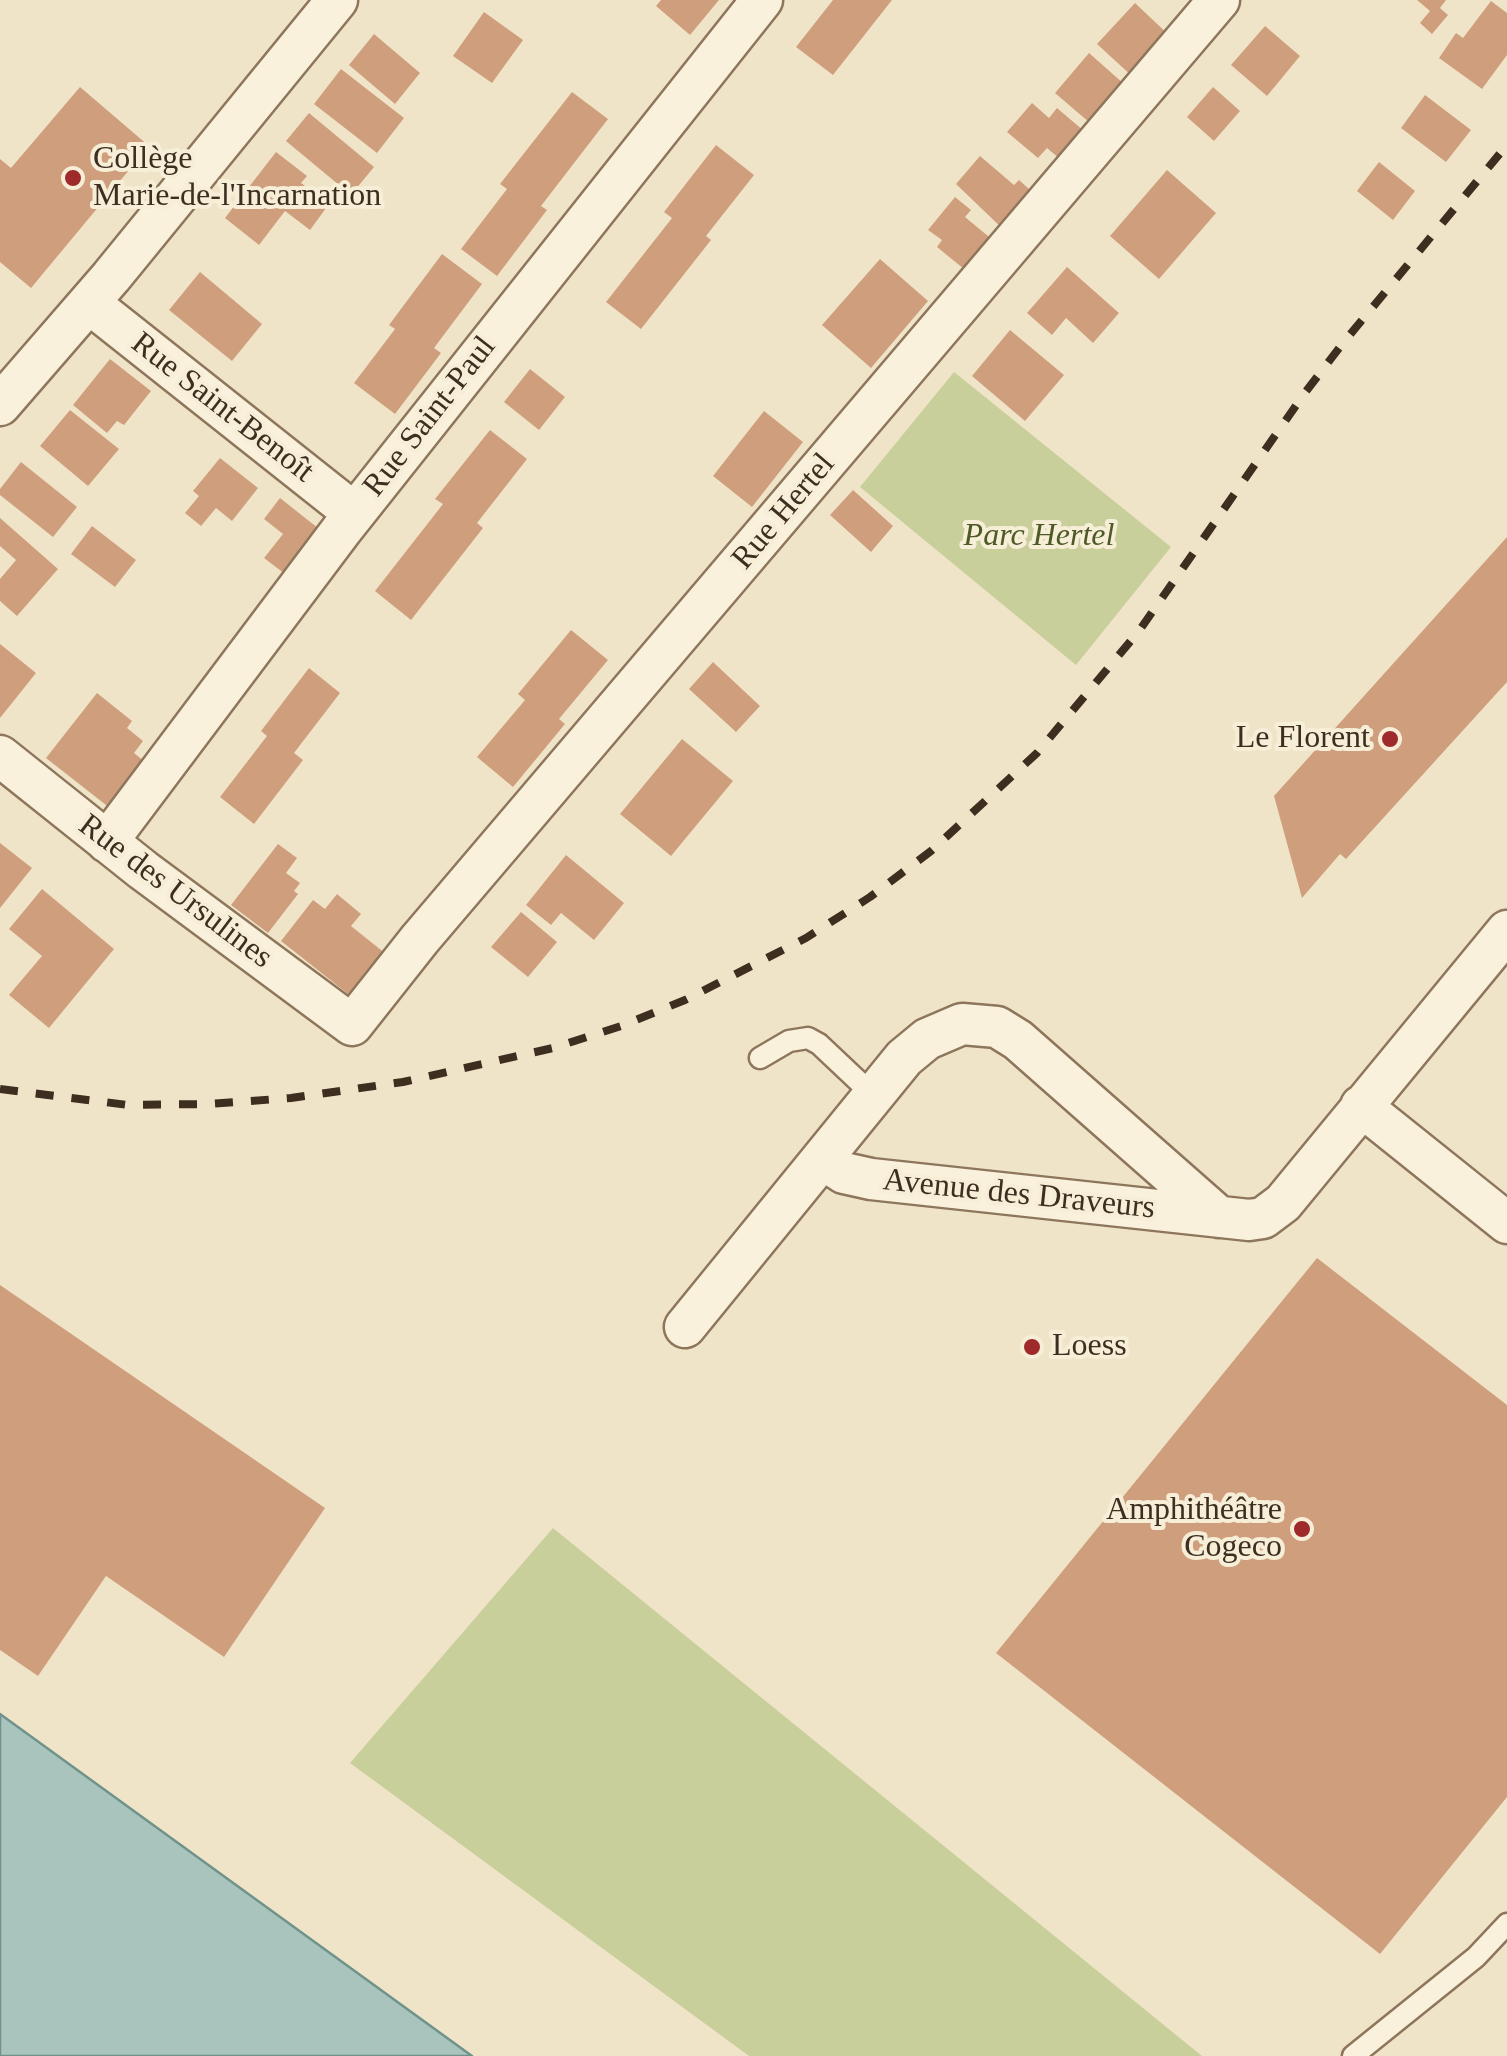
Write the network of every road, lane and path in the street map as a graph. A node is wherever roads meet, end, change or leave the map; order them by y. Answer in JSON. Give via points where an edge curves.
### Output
{"nodes":[{"id":1,"x":338,"y":0,"type":"edge"},
{"id":2,"x":762,"y":0,"type":"edge"},
{"id":3,"x":1219,"y":0,"type":"edge"},
{"id":4,"x":89,"y":302,"type":"junction"},
{"id":5,"x":0,"y":405,"type":"edge"},
{"id":6,"x":354,"y":513,"type":"junction"},
{"id":7,"x":0,"y":756,"type":"edge"},
{"id":8,"x":106,"y":842,"type":"junction"},
{"id":9,"x":1507,"y":932,"type":"edge"},
{"id":10,"x":352,"y":1025,"type":"joint"},
{"id":11,"x":760,"y":1058,"type":"dead end"},
{"id":12,"x":872,"y":1094,"type":"junction"},
{"id":13,"x":1362,"y":1106,"type":"junction"},
{"id":14,"x":822,"y":1158,"type":"junction"},
{"id":15,"x":1220,"y":1217,"type":"junction"},
{"id":16,"x":1507,"y":1224,"type":"edge"},
{"id":17,"x":685,"y":1327,"type":"dead end"},
{"id":18,"x":1507,"y":1924,"type":"edge"},
{"id":19,"x":1353,"y":2056,"type":"edge"}],
"edges":[{"from":1,"to":4,"type":"street"},
{"from":2,"to":6,"type":"street","name":"Rue Saint-Paul"},
{"from":3,"to":10,"type":"street","name":"Rue Hertel"},
{"from":4,"to":5,"type":"street"},
{"from":4,"to":6,"type":"street","name":"Rue Saint-Benoît"},
{"from":6,"to":8,"type":"street","name":"Rue Saint-Paul"},
{"from":7,"to":8,"type":"street","name":"Rue des Ursulines"},
{"from":8,"to":10,"type":"street","name":"Rue des Ursulines"},
{"from":9,"to":13,"type":"street","name":"Avenue des Draveurs"},
{"from":11,"to":12,"type":"lane","via":[[808,1038]]},
{"from":12,"to":14,"type":"street","name":"Avenue des Draveurs"},
{"from":12,"to":15,"type":"street","name":"Avenue des Draveurs","via":[[938,1033],[962,1024],[996,1027]]},
{"from":13,"to":15,"type":"street","name":"Avenue des Draveurs","via":[[1274,1213],[1249,1220]]},
{"from":13,"to":16,"type":"street"},
{"from":14,"to":15,"type":"street","name":"Avenue des Draveurs","via":[[858,1177]]},
{"from":14,"to":17,"type":"street","name":"Avenue des Draveurs"},
{"from":18,"to":19,"type":"lane"}]}
